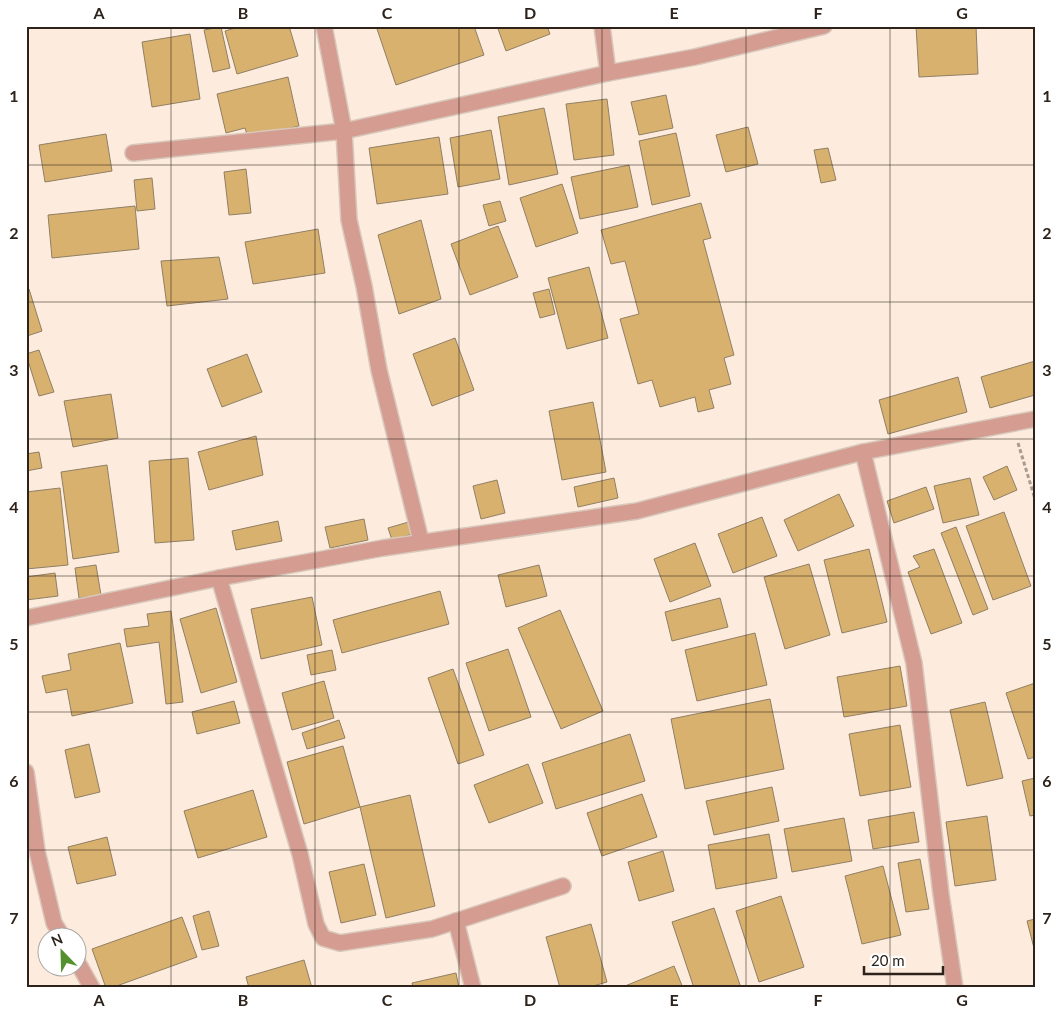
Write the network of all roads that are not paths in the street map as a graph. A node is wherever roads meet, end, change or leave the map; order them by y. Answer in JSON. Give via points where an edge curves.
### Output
{"nodes":[{"id":1,"x":324,"y":26,"type":"edge"},
{"id":2,"x":602,"y":26,"type":"edge"},
{"id":3,"x":824,"y":26,"type":"edge"},
{"id":4,"x":608,"y":73,"type":"junction"},
{"id":5,"x":344,"y":131,"type":"junction"},
{"id":6,"x":133,"y":153,"type":"dead end"},
{"id":7,"x":1035,"y":419,"type":"edge"},
{"id":8,"x":864,"y":452,"type":"junction"},
{"id":9,"x":421,"y":541,"type":"junction"},
{"id":10,"x":219,"y":578,"type":"junction"},
{"id":11,"x":26,"y":618,"type":"edge"},
{"id":12,"x":26,"y":772,"type":"edge"},
{"id":13,"x":562,"y":886,"type":"dead end"},
{"id":14,"x":456,"y":921,"type":"junction"},
{"id":15,"x":56,"y":926,"type":"edge"},
{"id":16,"x":85,"y":976,"type":"edge"},
{"id":17,"x":92,"y":988,"type":"edge"},
{"id":18,"x":473,"y":988,"type":"edge"},
{"id":19,"x":955,"y":988,"type":"edge"}],
"edges":[{"from":1,"to":5,"type":"street"},
{"from":2,"to":4,"type":"street"},
{"from":3,"to":4,"type":"street","via":[[695,57]]},
{"from":4,"to":5,"type":"street"},
{"from":5,"to":6,"type":"street"},
{"from":5,"to":9,"type":"street","via":[[349,220],[379,370]]},
{"from":7,"to":8,"type":"street"},
{"from":8,"to":9,"type":"street","via":[[637,511]]},
{"from":8,"to":19,"type":"street","via":[[914,663]]},
{"from":9,"to":10,"type":"street"},
{"from":10,"to":11,"type":"street"},
{"from":10,"to":14,"type":"street","via":[[300,854],[316,924],[324,938],[340,943]]},
{"from":12,"to":15,"type":"street","via":[[37,852]]},
{"from":13,"to":14,"type":"street"},
{"from":14,"to":18,"type":"street"},
{"from":16,"to":17,"type":"street"}]}
